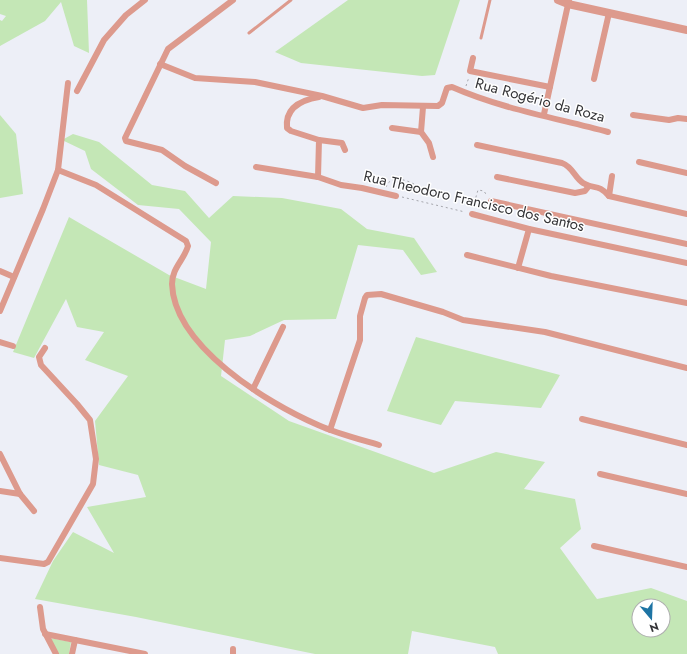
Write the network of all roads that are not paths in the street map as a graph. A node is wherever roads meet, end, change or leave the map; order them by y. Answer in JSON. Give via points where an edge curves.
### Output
{"nodes":[{"id":1,"x":145,"y":0,"type":"edge"},
{"id":2,"x":233,"y":0,"type":"edge"},
{"id":3,"x":291,"y":0,"type":"edge"},
{"id":4,"x":490,"y":0,"type":"edge"},
{"id":5,"x":558,"y":0,"type":"edge"},
{"id":6,"x":569,"y":2,"type":"edge"},
{"id":7,"x":609,"y":13,"type":"junction"},
{"id":8,"x":687,"y":30,"type":"edge"},
{"id":9,"x":249,"y":33,"type":"dead end"},
{"id":10,"x":481,"y":38,"type":"dead end"},
{"id":11,"x":472,"y":58,"type":"dead end"},
{"id":12,"x":160,"y":64,"type":"junction"},
{"id":13,"x":594,"y":79,"type":"dead end"},
{"id":14,"x":68,"y":82,"type":"dead end"},
{"id":15,"x":550,"y":87,"type":"junction"},
{"id":16,"x":77,"y":92,"type":"dead end"},
{"id":17,"x":322,"y":96,"type":"junction"},
{"id":18,"x":423,"y":107,"type":"junction"},
{"id":19,"x":544,"y":114,"type":"junction"},
{"id":20,"x":633,"y":115,"type":"dead end"},
{"id":21,"x":687,"y":119,"type":"edge"},
{"id":22,"x":392,"y":128,"type":"dead end"},
{"id":23,"x":420,"y":132,"type":"junction"},
{"id":24,"x":608,"y":132,"type":"dead end"},
{"id":25,"x":319,"y":140,"type":"junction"},
{"id":26,"x":477,"y":145,"type":"dead end"},
{"id":27,"x":345,"y":150,"type":"dead end"},
{"id":28,"x":433,"y":157,"type":"dead end"},
{"id":29,"x":639,"y":162,"type":"dead end"},
{"id":30,"x":256,"y":167,"type":"dead end"},
{"id":31,"x":58,"y":170,"type":"junction"},
{"id":32,"x":687,"y":173,"type":"edge"},
{"id":33,"x":612,"y":176,"type":"dead end"},
{"id":34,"x":318,"y":177,"type":"junction"},
{"id":35,"x":497,"y":177,"type":"dead end"},
{"id":36,"x":216,"y":183,"type":"dead end"},
{"id":37,"x":589,"y":186,"type":"junction"},
{"id":38,"x":396,"y":196,"type":"road end"},
{"id":39,"x":609,"y":196,"type":"junction"},
{"id":40,"x":491,"y":201,"type":"road end"},
{"id":41,"x":472,"y":214,"type":"road end"},
{"id":42,"x":687,"y":214,"type":"edge"},
{"id":43,"x":529,"y":229,"type":"junction"},
{"id":44,"x":687,"y":244,"type":"edge"},
{"id":45,"x":467,"y":255,"type":"dead end"},
{"id":46,"x":687,"y":262,"type":"edge"},
{"id":47,"x":518,"y":268,"type":"junction"},
{"id":48,"x":0,"y":271,"type":"edge"},
{"id":49,"x":14,"y":277,"type":"junction"},
{"id":50,"x":687,"y":303,"type":"edge"},
{"id":51,"x":0,"y":311,"type":"edge"},
{"id":52,"x":283,"y":327,"type":"dead end"},
{"id":53,"x":0,"y":342,"type":"edge"},
{"id":54,"x":13,"y":346,"type":"dead end"},
{"id":55,"x":45,"y":348,"type":"dead end"},
{"id":56,"x":687,"y":368,"type":"edge"},
{"id":57,"x":253,"y":390,"type":"junction"},
{"id":58,"x":582,"y":419,"type":"dead end"},
{"id":59,"x":330,"y":430,"type":"junction"},
{"id":60,"x":379,"y":445,"type":"dead end"},
{"id":61,"x":687,"y":445,"type":"edge"},
{"id":62,"x":0,"y":454,"type":"edge"},
{"id":63,"x":600,"y":474,"type":"dead end"},
{"id":64,"x":0,"y":491,"type":"edge"},
{"id":65,"x":20,"y":494,"type":"junction"},
{"id":66,"x":687,"y":494,"type":"edge"},
{"id":67,"x":34,"y":511,"type":"dead end"},
{"id":68,"x":594,"y":546,"type":"dead end"},
{"id":69,"x":0,"y":558,"type":"edge"},
{"id":70,"x":687,"y":567,"type":"edge"},
{"id":71,"x":40,"y":607,"type":"dead end"},
{"id":72,"x":45,"y":634,"type":"junction"},
{"id":73,"x":75,"y":640,"type":"junction"},
{"id":74,"x":135,"y":653,"type":"edge"},
{"id":75,"x":56,"y":654,"type":"edge"},
{"id":76,"x":72,"y":654,"type":"edge"},
{"id":77,"x":145,"y":654,"type":"edge"}],
"edges":[{"from":1,"to":16,"type":"street","via":[[126,15],[104,40]]},
{"from":2,"to":12,"type":"street","via":[[171,46]]},
{"from":3,"to":9,"type":"lane"},
{"from":4,"to":10,"type":"lane"},
{"from":5,"to":6,"type":"street"},
{"from":6,"to":7,"type":"street"},
{"from":6,"to":15,"type":"street"},
{"from":7,"to":8,"type":"street"},
{"from":7,"to":13,"type":"street"},
{"from":11,"to":15,"type":"street","via":[[470,71]]},
{"from":12,"to":17,"type":"street","via":[[195,78],[255,82]]},
{"from":12,"to":36,"type":"street","via":[[125,138],[126,141],[162,150]]},
{"from":14,"to":31,"type":"street"},
{"from":15,"to":19,"type":"street"},
{"from":17,"to":18,"type":"street","via":[[363,108]]},
{"from":17,"to":25,"type":"street","via":[[297,104],[287,122],[287,128],[291,131]]},
{"from":18,"to":19,"type":"street","name":"Rua Rogério da Roza","via":[[438,106],[442,103],[447,88],[452,87],[507,107]]},
{"from":18,"to":23,"type":"street"},
{"from":19,"to":24,"type":"street","name":"Rua Rogério da Roza"},
{"from":20,"to":21,"type":"street","via":[[669,120]]},
{"from":22,"to":23,"type":"street"},
{"from":23,"to":28,"type":"street","via":[[429,143]]},
{"from":25,"to":27,"type":"street","via":[[342,143]]},
{"from":25,"to":34,"type":"street"},
{"from":26,"to":37,"type":"street","via":[[562,163],[569,166],[582,182]]},
{"from":29,"to":32,"type":"street"},
{"from":30,"to":34,"type":"street","name":"Rua Theodoro Francisco dos Santos"},
{"from":31,"to":49,"type":"street"},
{"from":31,"to":57,"type":"street","via":[[96,185],[186,241],[187,250],[173,273],[174,300],[180,316],[195,338],[222,367]]},
{"from":33,"to":39,"type":"street"},
{"from":34,"to":38,"type":"street","name":"Rua Theodoro Francisco dos Santos","via":[[342,185]]},
{"from":35,"to":37,"type":"street","via":[[575,193],[585,191]]},
{"from":37,"to":39,"type":"street","via":[[601,188]]},
{"from":39,"to":42,"type":"street"},
{"from":40,"to":44,"type":"street"},
{"from":41,"to":43,"type":"street","name":"Rua Theodoro Francisco dos Santos"},
{"from":43,"to":46,"type":"street","name":"Rua Theodoro Francisco dos Santos"},
{"from":43,"to":47,"type":"street"},
{"from":45,"to":47,"type":"street"},
{"from":47,"to":50,"type":"street"},
{"from":48,"to":49,"type":"street"},
{"from":49,"to":51,"type":"street"},
{"from":52,"to":57,"type":"street"},
{"from":53,"to":54,"type":"street"},
{"from":55,"to":69,"type":"street","via":[[39,357],[41,365],[90,420],[96,459],[93,484],[48,562],[44,564]]},
{"from":56,"to":59,"type":"street","via":[[545,332],[463,320],[381,294],[367,295],[360,316],[360,340]]},
{"from":57,"to":59,"type":"street"},
{"from":58,"to":61,"type":"street"},
{"from":59,"to":60,"type":"street"},
{"from":62,"to":65,"type":"street"},
{"from":63,"to":66,"type":"street"},
{"from":64,"to":65,"type":"street"},
{"from":65,"to":67,"type":"street"},
{"from":68,"to":70,"type":"street"},
{"from":71,"to":72,"type":"street"},
{"from":72,"to":73,"type":"street"},
{"from":72,"to":75,"type":"street"},
{"from":73,"to":74,"type":"street"},
{"from":73,"to":76,"type":"street"},
{"from":74,"to":77,"type":"street"}]}
